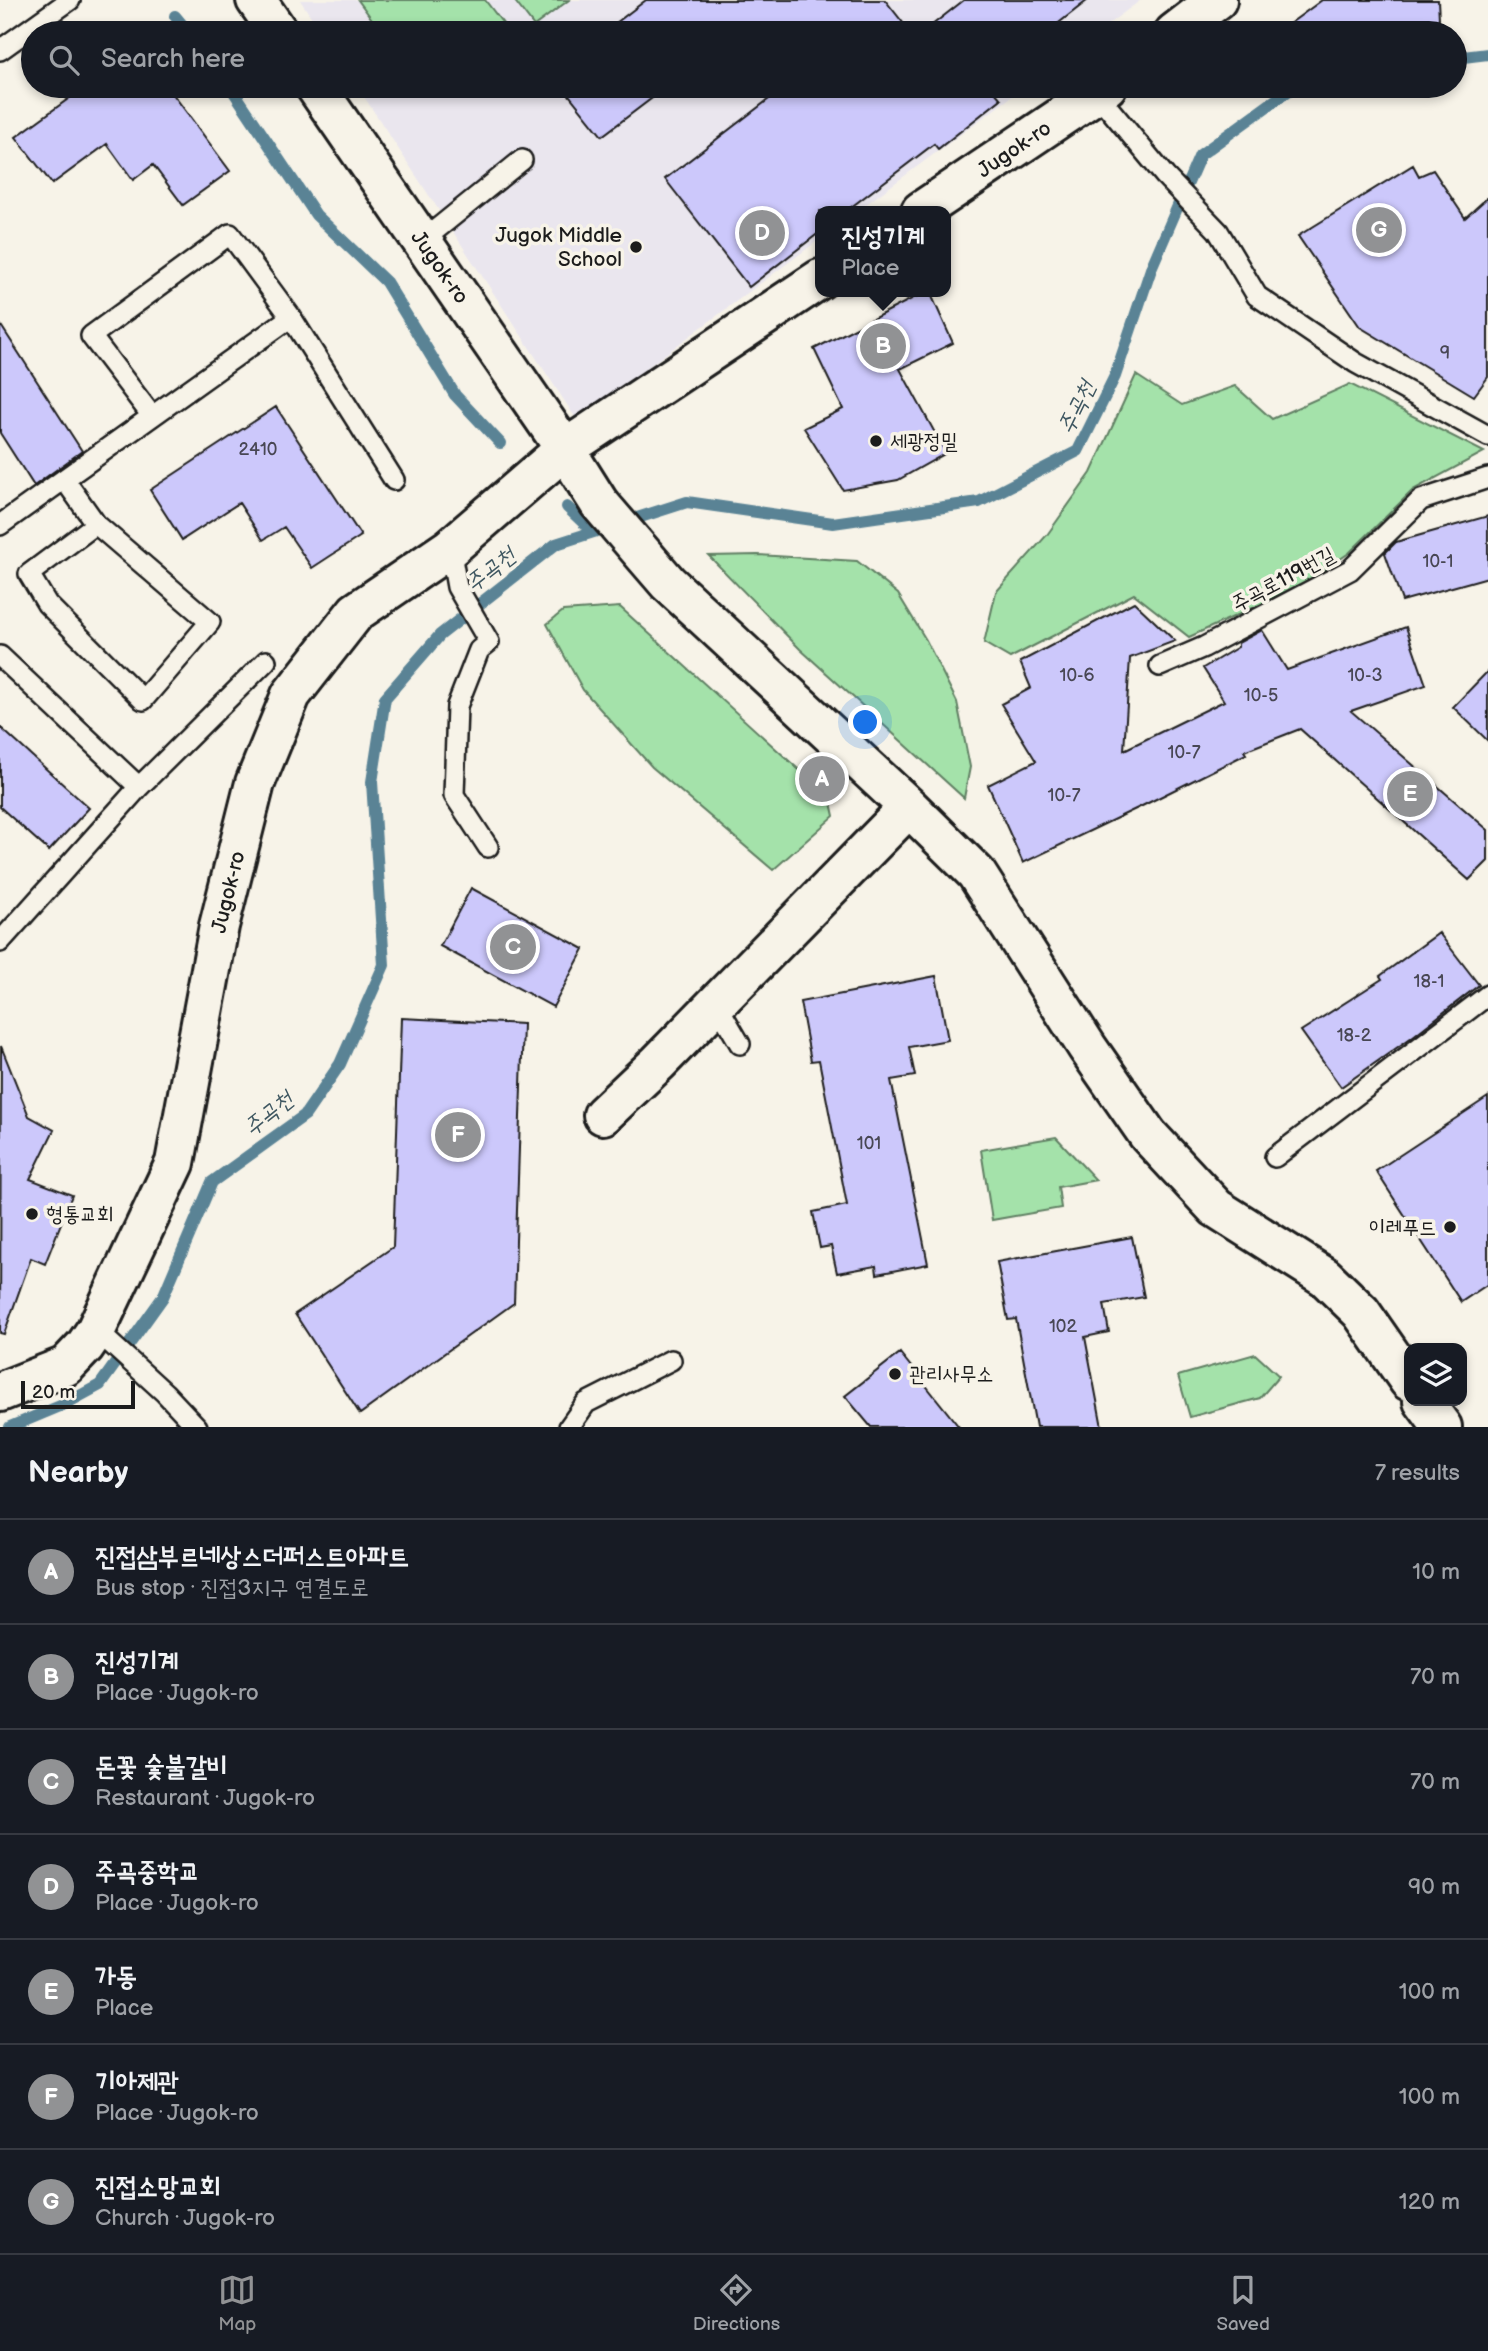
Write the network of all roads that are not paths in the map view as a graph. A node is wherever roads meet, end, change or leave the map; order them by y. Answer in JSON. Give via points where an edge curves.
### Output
{"nodes":[{"id":1,"x":70,"y":0,"type":"edge"},
{"id":2,"x":256,"y":0,"type":"edge"},
{"id":3,"x":1217,"y":0,"type":"edge"},
{"id":4,"x":41,"y":21,"type":"edge"},
{"id":5,"x":271,"y":21,"type":"edge"},
{"id":6,"x":1190,"y":21,"type":"edge"},
{"id":7,"x":21,"y":35,"type":"edge"},
{"id":8,"x":0,"y":50,"type":"edge"},
{"id":9,"x":323,"y":98,"type":"edge"},
{"id":10,"x":1090,"y":98,"type":"edge"},
{"id":11,"x":1108,"y":98,"type":"edge"},
{"id":12,"x":522,"y":160,"type":"dead end"},
{"id":13,"x":928,"y":206,"type":"edge"},
{"id":14,"x":422,"y":241,"type":"junction"},
{"id":15,"x":815,"y":282,"type":"edge"},
{"id":16,"x":291,"y":317,"type":"junction"},
{"id":17,"x":152,"y":416,"type":"junction"},
{"id":18,"x":1486,"y":430,"type":"edge"},
{"id":19,"x":565,"y":449,"type":"junction"},
{"id":20,"x":1488,"y":478,"type":"edge"},
{"id":21,"x":64,"y":479,"type":"junction"},
{"id":22,"x":394,"y":480,"type":"dead end"},
{"id":23,"x":96,"y":524,"type":"junction"},
{"id":24,"x":0,"y":525,"type":"edge"},
{"id":25,"x":450,"y":548,"type":"junction"},
{"id":26,"x":0,"y":656,"type":"edge"},
{"id":27,"x":266,"y":661,"type":"dead end"},
{"id":28,"x":1160,"y":666,"type":"dead end"},
{"id":29,"x":139,"y":787,"type":"junction"},
{"id":30,"x":909,"y":807,"type":"junction"},
{"id":31,"x":488,"y":847,"type":"dead end"},
{"id":32,"x":0,"y":942,"type":"edge"},
{"id":33,"x":1488,"y":995,"type":"edge"},
{"id":34,"x":716,"y":1003,"type":"junction"},
{"id":35,"x":740,"y":1044,"type":"dead end"},
{"id":36,"x":603,"y":1115,"type":"dead end"},
{"id":37,"x":1275,"y":1157,"type":"dead end"},
{"id":38,"x":96,"y":1329,"type":"junction"},
{"id":39,"x":671,"y":1360,"type":"dead end"},
{"id":40,"x":1404,"y":1374,"type":"edge"},
{"id":41,"x":0,"y":1392,"type":"edge"},
{"id":42,"x":1426,"y":1406,"type":"edge"},
{"id":43,"x":197,"y":1427,"type":"edge"},
{"id":44,"x":569,"y":1427,"type":"edge"},
{"id":45,"x":1441,"y":1427,"type":"edge"}],
"edges":[{"from":1,"to":4,"type":"lane"},
{"from":2,"to":5,"type":"street"},
{"from":3,"to":6,"type":"street"},
{"from":7,"to":8,"type":"lane"},
{"from":9,"to":14,"type":"street","name":"Jugok-ro"},
{"from":10,"to":13,"type":"street","name":"Jugok-ro"},
{"from":11,"to":18,"type":"lane","via":[[1165,176],[1218,230],[1257,296],[1356,363]]},
{"from":12,"to":14,"type":"lane"},
{"from":14,"to":19,"type":"street","name":"Jugok-ro"},
{"from":15,"to":19,"type":"street","name":"Jugok-ro"},
{"from":16,"to":17,"type":"lane"},
{"from":16,"to":17,"type":"lane","via":[[230,234],[91,336]]},
{"from":16,"to":22,"type":"lane"},
{"from":17,"to":21,"type":"lane"},
{"from":19,"to":25,"type":"street","name":"Jugok-ro"},
{"from":19,"to":30,"type":"street","via":[[599,503],[668,583]]},
{"from":20,"to":28,"type":"lane","name":"주곡로119번길","via":[[1421,499],[1350,570]]},
{"from":21,"to":23,"type":"lane"},
{"from":21,"to":24,"type":"lane"},
{"from":23,"to":23,"type":"lane","via":[[210,622],[143,700],[47,604],[29,574]]},
{"from":25,"to":31,"type":"lane","via":[[457,587],[489,642],[479,650],[457,706],[454,795]]},
{"from":25,"to":38,"type":"street","name":"Jugok-ro","via":[[356,612],[291,695],[255,783],[219,926],[175,1163]]},
{"from":26,"to":29,"type":"lane"},
{"from":27,"to":29,"type":"lane"},
{"from":29,"to":32,"type":"lane"},
{"from":30,"to":34,"type":"street"},
{"from":30,"to":40,"type":"street","via":[[976,873],[1148,1135],[1216,1208],[1325,1277],[1361,1312]]},
{"from":33,"to":37,"type":"lane"},
{"from":34,"to":35,"type":"lane"},
{"from":34,"to":36,"type":"street"},
{"from":38,"to":41,"type":"street","name":"Jugok-ro","via":[[66,1366]]},
{"from":38,"to":43,"type":"lane"},
{"from":39,"to":44,"type":"lane","via":[[586,1403]]},
{"from":42,"to":45,"type":"street"}]}
